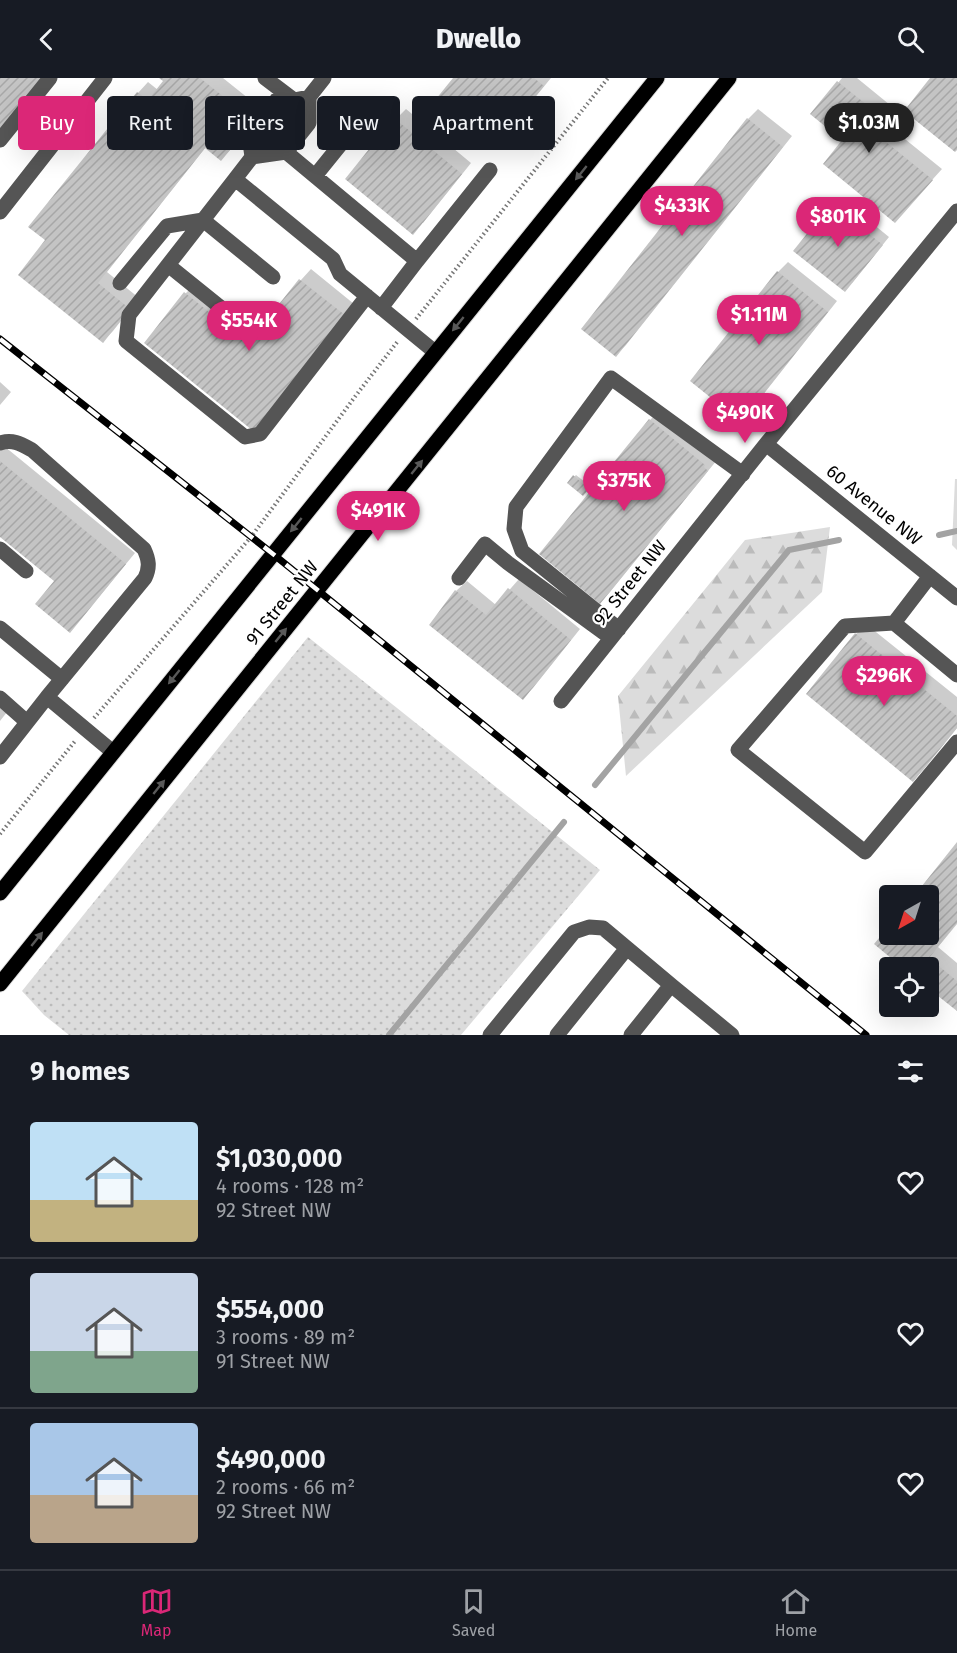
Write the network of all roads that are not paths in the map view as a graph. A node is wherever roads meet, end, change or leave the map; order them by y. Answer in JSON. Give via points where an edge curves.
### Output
{"nodes":[{"id":1,"x":50,"y":78,"type":"edge"},
{"id":2,"x":105,"y":78,"type":"edge"},
{"id":3,"x":265,"y":78,"type":"edge"},
{"id":4,"x":324,"y":78,"type":"edge"},
{"id":5,"x":657,"y":78,"type":"edge"},
{"id":6,"x":728,"y":78,"type":"edge"},
{"id":7,"x":295,"y":96,"type":"joint"},
{"id":8,"x":305,"y":115,"type":"edge"},
{"id":9,"x":305,"y":128,"type":"edge"},
{"id":10,"x":0,"y":140,"type":"edge"},
{"id":11,"x":251,"y":150,"type":"edge"},
{"id":12,"x":336,"y":150,"type":"edge"},
{"id":13,"x":286,"y":152,"type":"joint"},
{"id":14,"x":252,"y":158,"type":"junction"},
{"id":15,"x":490,"y":170,"type":"dead end"},
{"id":16,"x":315,"y":176,"type":"junction"},
{"id":17,"x":235,"y":179,"type":"junction"},
{"id":18,"x":957,"y":211,"type":"edge"},
{"id":19,"x":0,"y":212,"type":"edge"},
{"id":20,"x":203,"y":220,"type":"junction"},
{"id":21,"x":417,"y":261,"type":"junction"},
{"id":22,"x":168,"y":265,"type":"junction"},
{"id":23,"x":273,"y":277,"type":"dead end"},
{"id":24,"x":120,"y":283,"type":"dead end"},
{"id":25,"x":367,"y":296,"type":"junction"},
{"id":26,"x":381,"y":308,"type":"junction"},
{"id":27,"x":230,"y":315,"type":"dead end"},
{"id":28,"x":435,"y":352,"type":"junction"},
{"id":29,"x":0,"y":443,"type":"edge"},
{"id":30,"x":766,"y":444,"type":"junction"},
{"id":31,"x":742,"y":474,"type":"junction"},
{"id":32,"x":0,"y":549,"type":"edge"},
{"id":33,"x":26,"y":571,"type":"dead end"},
{"id":34,"x":930,"y":576,"type":"junction"},
{"id":35,"x":459,"y":578,"type":"dead end"},
{"id":36,"x":957,"y":598,"type":"edge"},
{"id":37,"x":894,"y":623,"type":"junction"},
{"id":38,"x":0,"y":628,"type":"edge"},
{"id":39,"x":615,"y":633,"type":"junction"},
{"id":40,"x":957,"y":675,"type":"edge"},
{"id":41,"x":62,"y":679,"type":"junction"},
{"id":42,"x":47,"y":697,"type":"junction"},
{"id":43,"x":0,"y":698,"type":"edge"},
{"id":44,"x":561,"y":701,"type":"dead end"},
{"id":45,"x":27,"y":722,"type":"junction"},
{"id":46,"x":957,"y":742,"type":"edge"},
{"id":47,"x":113,"y":752,"type":"junction"},
{"id":48,"x":0,"y":757,"type":"edge"},
{"id":49,"x":0,"y":893,"type":"edge"},
{"id":50,"x":627,"y":948,"type":"junction"},
{"id":51,"x":0,"y":984,"type":"edge"},
{"id":52,"x":671,"y":985,"type":"junction"},
{"id":53,"x":490,"y":1035,"type":"edge"},
{"id":54,"x":557,"y":1035,"type":"edge"},
{"id":55,"x":631,"y":1035,"type":"edge"},
{"id":56,"x":732,"y":1035,"type":"edge"}],
"edges":[{"from":1,"to":10,"type":"street"},
{"from":2,"to":19,"type":"street"},
{"from":3,"to":7,"type":"street"},
{"from":4,"to":7,"type":"street"},
{"from":5,"to":28,"type":"main road","one_way":true},
{"from":51,"to":6,"type":"main road","name":"91 Street NW","one_way":true},
{"from":8,"to":9,"type":"street","via":[[309,123]]},
{"from":11,"to":14,"type":"street"},
{"from":12,"to":16,"type":"street"},
{"from":13,"to":14,"type":"street"},
{"from":13,"to":16,"type":"street"},
{"from":14,"to":17,"type":"street"},
{"from":15,"to":21,"type":"street"},
{"from":16,"to":21,"type":"street"},
{"from":17,"to":20,"type":"street"},
{"from":17,"to":25,"type":"street","via":[[333,259],[340,274]]},
{"from":18,"to":30,"type":"street","name":"92 Street NW"},
{"from":20,"to":22,"type":"street"},
{"from":20,"to":23,"type":"street"},
{"from":20,"to":24,"type":"street","via":[[167,226]]},
{"from":21,"to":26,"type":"street"},
{"from":22,"to":25,"type":"street","via":[[129,315],[126,341],[245,437],[260,434]]},
{"from":22,"to":27,"type":"street"},
{"from":25,"to":26,"type":"street"},
{"from":26,"to":28,"type":"street"},
{"from":28,"to":47,"type":"main road","one_way":true},
{"from":29,"to":41,"type":"street","via":[[17,442],[32,450],[144,549],[149,559],[145,578]]},
{"from":30,"to":31,"type":"street","name":"92 Street NW"},
{"from":30,"to":34,"type":"street","name":"60 Avenue NW"},
{"from":31,"to":39,"type":"street","name":"92 Street NW"},
{"from":31,"to":39,"type":"street","via":[[611,378],[516,507],[514,529],[522,551]]},
{"from":32,"to":33,"type":"street"},
{"from":34,"to":36,"type":"street","name":"60 Avenue NW"},
{"from":34,"to":37,"type":"street"},
{"from":35,"to":39,"type":"street","via":[[485,544]]},
{"from":37,"to":40,"type":"street"},
{"from":37,"to":46,"type":"street","via":[[845,626],[738,750],[865,852]]},
{"from":38,"to":41,"type":"street"},
{"from":39,"to":44,"type":"street","name":"92 Street NW"},
{"from":41,"to":42,"type":"street"},
{"from":42,"to":45,"type":"street"},
{"from":42,"to":47,"type":"street"},
{"from":43,"to":45,"type":"street"},
{"from":45,"to":48,"type":"street"},
{"from":47,"to":49,"type":"main road"},
{"from":50,"to":52,"type":"street"},
{"from":50,"to":53,"type":"street","via":[[603,928],[574,932]]},
{"from":50,"to":54,"type":"street"},
{"from":52,"to":55,"type":"street"},
{"from":52,"to":56,"type":"street"}]}
